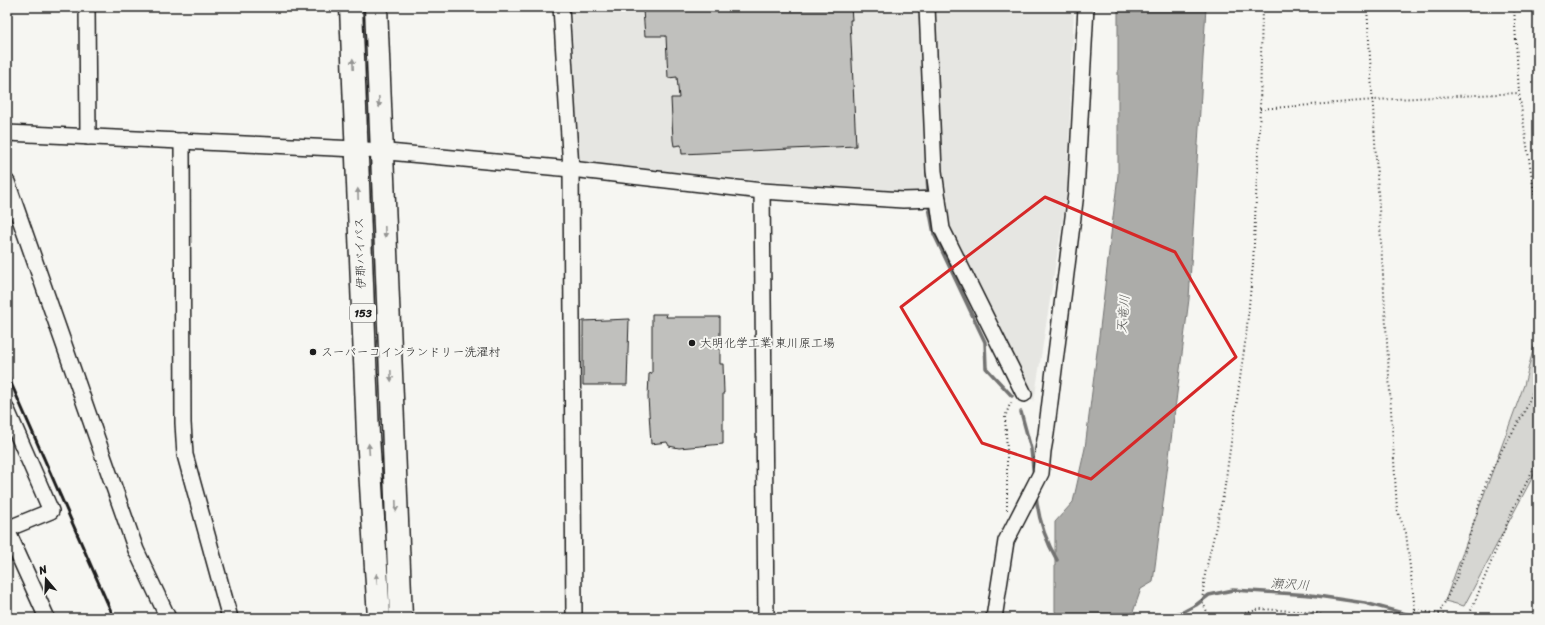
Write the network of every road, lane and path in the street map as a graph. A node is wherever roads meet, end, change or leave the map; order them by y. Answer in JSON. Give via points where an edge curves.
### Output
{"nodes":[{"id":1,"x":87,"y":7,"type":"edge"},
{"id":2,"x":350,"y":7,"type":"edge"},
{"id":3,"x":376,"y":7,"type":"edge"},
{"id":4,"x":561,"y":7,"type":"edge"},
{"id":5,"x":927,"y":7,"type":"edge"},
{"id":6,"x":1086,"y":7,"type":"edge"},
{"id":7,"x":1262,"y":7,"type":"edge"},
{"id":8,"x":1367,"y":7,"type":"edge"},
{"id":9,"x":1514,"y":7,"type":"edge"},
{"id":10,"x":1519,"y":93,"type":"junction"},
{"id":11,"x":1374,"y":100,"type":"junction"},
{"id":12,"x":1260,"y":109,"type":"junction"},
{"id":13,"x":7,"y":133,"type":"edge"},
{"id":14,"x":88,"y":137,"type":"junction"},
{"id":15,"x":182,"y":141,"type":"junction"},
{"id":16,"x":356,"y":149,"type":"junction"},
{"id":17,"x":381,"y":151,"type":"junction"},
{"id":18,"x":570,"y":169,"type":"junction"},
{"id":19,"x":7,"y":182,"type":"edge"},
{"id":20,"x":762,"y":191,"type":"junction"},
{"id":21,"x":937,"y":199,"type":"junction"},
{"id":22,"x":1538,"y":218,"type":"edge"},
{"id":23,"x":1538,"y":379,"type":"edge"},
{"id":24,"x":1024,"y":394,"type":"joint"},
{"id":25,"x":7,"y":410,"type":"edge"},
{"id":26,"x":1538,"y":460,"type":"edge"},
{"id":27,"x":1006,"y":511,"type":"dead end"},
{"id":28,"x":7,"y":530,"type":"edge"},
{"id":29,"x":1415,"y":610,"type":"junction"},
{"id":30,"x":1439,"y":614,"type":"junction"},
{"id":31,"x":47,"y":618,"type":"edge"},
{"id":32,"x":168,"y":618,"type":"edge"},
{"id":33,"x":230,"y":618,"type":"edge"},
{"id":34,"x":379,"y":618,"type":"edge"},
{"id":35,"x":401,"y":618,"type":"edge"},
{"id":36,"x":574,"y":618,"type":"edge"},
{"id":37,"x":766,"y":618,"type":"edge"},
{"id":38,"x":994,"y":618,"type":"edge"},
{"id":39,"x":1210,"y":618,"type":"edge"},
{"id":40,"x":1230,"y":618,"type":"edge"},
{"id":41,"x":1330,"y":618,"type":"edge"},
{"id":42,"x":1413,"y":618,"type":"edge"},
{"id":43,"x":1465,"y":618,"type":"edge"},
{"id":44,"x":1468,"y":618,"type":"edge"}],
"edges":[{"from":1,"to":14,"type":"street"},
{"from":16,"to":2,"type":"highway","name":"伊那バイパス","number":"153","one_way":true},
{"from":3,"to":17,"type":"highway","number":"153","one_way":true},
{"from":4,"to":18,"type":"street"},
{"from":5,"to":21,"type":"street"},
{"from":6,"to":38,"type":"street","via":[[1076,194],[1040,476],[1006,541]]},
{"from":7,"to":12,"type":"path"},
{"from":8,"to":11,"type":"path"},
{"from":9,"to":10,"type":"path"},
{"from":10,"to":11,"type":"path"},
{"from":10,"to":22,"type":"path"},
{"from":11,"to":12,"type":"path"},
{"from":11,"to":29,"type":"path","via":[[1397,510],[1406,533]]},
{"from":12,"to":39,"type":"path","via":[[1253,265],[1246,336],[1224,492],[1205,574],[1202,601]]},
{"from":13,"to":14,"type":"street"},
{"from":14,"to":15,"type":"street"},
{"from":15,"to":16,"type":"street"},
{"from":15,"to":33,"type":"street","via":[[185,456]]},
{"from":16,"to":17,"type":"street"},
{"from":34,"to":16,"type":"highway","name":"伊那バイパス","number":"153","one_way":true,"via":[[367,427]]},
{"from":17,"to":18,"type":"street"},
{"from":17,"to":35,"type":"highway","number":"153","one_way":true},
{"from":18,"to":20,"type":"street"},
{"from":18,"to":36,"type":"street"},
{"from":19,"to":32,"type":"street","via":[[136,550]]},
{"from":20,"to":21,"type":"street","via":[[903,200]]},
{"from":20,"to":37,"type":"street"},
{"from":21,"to":24,"type":"street","via":[[942,229]]},
{"from":23,"to":30,"type":"path","via":[[1525,411],[1487,480],[1456,579]]},
{"from":24,"to":27,"type":"path","via":[[1010,404],[1005,417]]},
{"from":25,"to":28,"type":"street","via":[[51,511]]},
{"from":26,"to":44,"type":"path","via":[[1513,510]]},
{"from":28,"to":31,"type":"street"},
{"from":29,"to":30,"type":"path"},
{"from":29,"to":42,"type":"path"},
{"from":30,"to":43,"type":"path"},
{"from":40,"to":41,"type":"path","via":[[1260,609],[1313,612]]}]}
